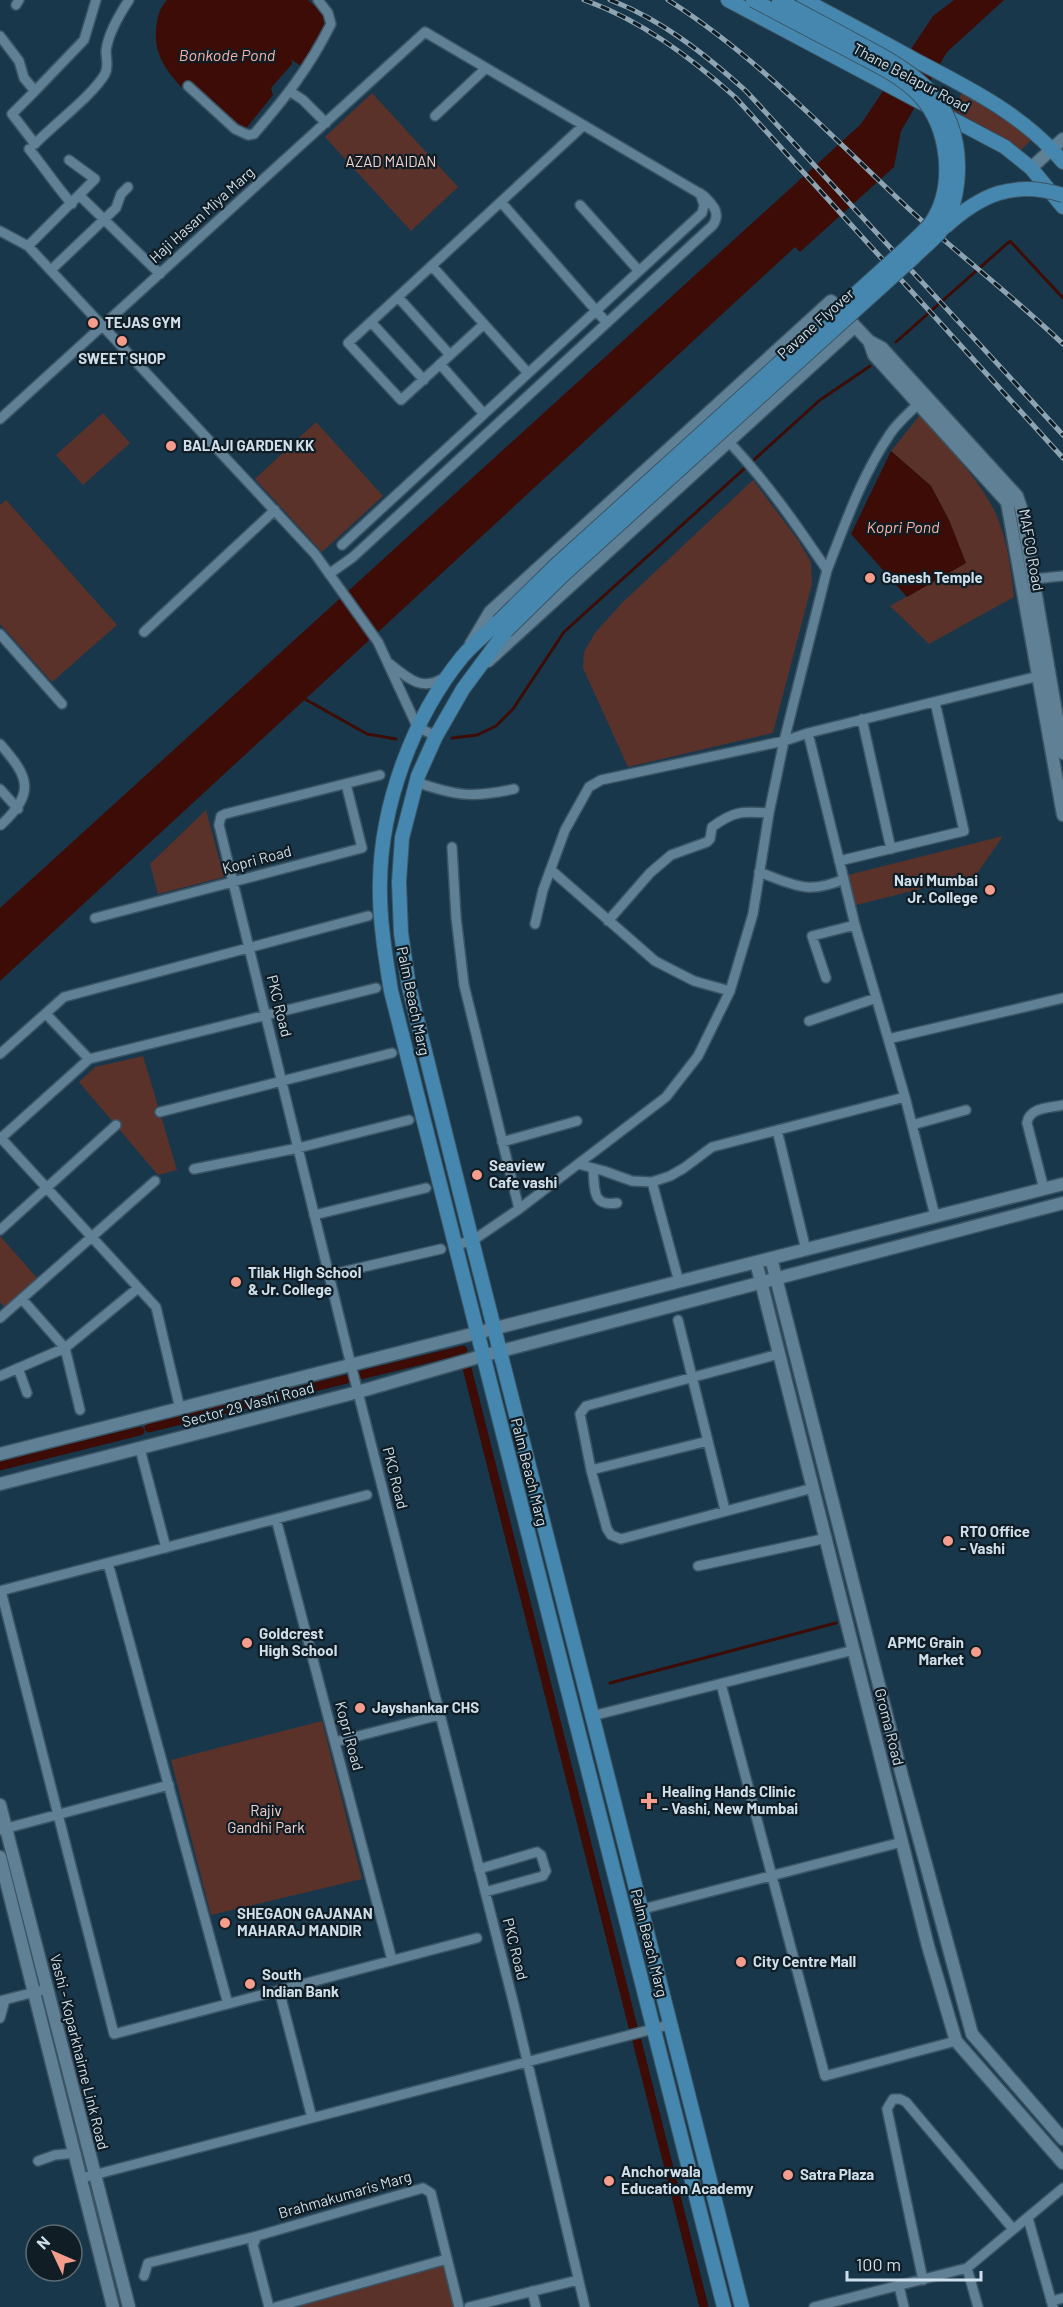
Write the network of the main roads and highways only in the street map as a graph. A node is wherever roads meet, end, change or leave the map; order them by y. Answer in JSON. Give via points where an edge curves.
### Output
{"nodes":[{"id":1,"x":728,"y":0,"type":"edge"},
{"id":2,"x":753,"y":0,"type":"edge"},
{"id":3,"x":778,"y":0,"type":"edge"},
{"id":4,"x":804,"y":0,"type":"edge"},
{"id":5,"x":1058,"y":144,"type":"edge"},
{"id":6,"x":1063,"y":162,"type":"edge"},
{"id":7,"x":1031,"y":168,"type":"junction"},
{"id":8,"x":1063,"y":195,"type":"edge"},
{"id":9,"x":1063,"y":207,"type":"edge"},
{"id":10,"x":940,"y":231,"type":"junction"},
{"id":11,"x":855,"y":326,"type":"junction"},
{"id":12,"x":869,"y":341,"type":"junction"},
{"id":13,"x":502,"y":627,"type":"junction"},
{"id":14,"x":464,"y":655,"type":"junction"},
{"id":15,"x":478,"y":669,"type":"junction"},
{"id":16,"x":1043,"y":675,"type":"junction"},
{"id":17,"x":1063,"y":753,"type":"edge"},
{"id":18,"x":1063,"y":815,"type":"edge"},
{"id":19,"x":1063,"y":1184,"type":"edge"},
{"id":20,"x":1063,"y":1203,"type":"edge"},
{"id":21,"x":771,"y":1258,"type":"junction"},
{"id":22,"x":756,"y":1262,"type":"junction"},
{"id":23,"x":776,"y":1279,"type":"junction"},
{"id":24,"x":761,"y":1283,"type":"junction"},
{"id":25,"x":496,"y":1329,"type":"junction"},
{"id":26,"x":476,"y":1334,"type":"junction"},
{"id":27,"x":502,"y":1351,"type":"junction"},
{"id":28,"x":482,"y":1356,"type":"junction"},
{"id":29,"x":0,"y":1454,"type":"edge"},
{"id":30,"x":0,"y":1484,"type":"edge"},
{"id":31,"x":0,"y":1805,"type":"edge"},
{"id":32,"x":3,"y":1829,"type":"edge"},
{"id":33,"x":0,"y":1857,"type":"edge"},
{"id":34,"x":946,"y":1942,"type":"junction"},
{"id":35,"x":928,"y":1946,"type":"junction"},
{"id":36,"x":41,"y":1991,"type":"junction"},
{"id":37,"x":1063,"y":2139,"type":"edge"},
{"id":38,"x":1063,"y":2163,"type":"edge"},
{"id":39,"x":88,"y":2176,"type":"junction"},
{"id":40,"x":114,"y":2307,"type":"edge"},
{"id":41,"x":129,"y":2307,"type":"edge"},
{"id":42,"x":724,"y":2307,"type":"edge"},
{"id":43,"x":742,"y":2307,"type":"edge"}],
"edges":[{"from":1,"to":7,"type":"main road","name":"Thane Belapur Road","via":[[1005,147]]},
{"from":2,"to":13,"type":"main road","name":"Pavane Flyover","bridge":true,"via":[[892,74],[918,95],[928,106],[946,159],[940,202],[931,223],[905,249],[555,566]]},
{"from":3,"to":10,"type":"main road","name":"Pavane Flyover","bridge":true,"via":[[898,63],[938,99],[954,136],[958,158],[952,206]]},
{"from":4,"to":5,"type":"main road","name":"Thane Belapur Road","via":[[987,99]]},
{"from":5,"to":6,"type":"main road","name":"Thane Belapur Road"},
{"from":5,"to":7,"type":"main road"},
{"from":7,"to":9,"type":"main road","name":"Thane Belapur Road"},
{"from":8,"to":10,"type":"main road","bridge":true,"via":[[1027,188],[989,195],[973,203]]},
{"from":10,"to":13,"type":"main road","name":"Pavane Flyover","bridge":true},
{"from":11,"to":12,"type":"main road","name":"MAFCO Road"},
{"from":11,"to":14,"type":"main road","name":"MAFCO Road","via":[[831,301],[490,612]]},
{"from":11,"to":15,"type":"main road"},
{"from":12,"to":16,"type":"main road","name":"MAFCO Road","via":[[874,355],[1007,502]]},
{"from":12,"to":16,"type":"main road","name":"MAFCO Road","via":[[882,348],[1017,496],[1033,579]]},
{"from":13,"to":14,"type":"main road","name":"Pavane Flyover"},
{"from":13,"to":15,"type":"main road","name":"Pavane Flyover"},
{"from":14,"to":26,"type":"main road","name":"Palm Beach Marg","via":[[448,674],[400,770],[383,835],[380,882],[382,935],[391,991],[448,1247]]},
{"from":15,"to":25,"type":"main road","name":"Palm Beach Marg","via":[[436,736],[416,782],[402,838],[400,933],[409,987]]},
{"from":16,"to":17,"type":"main road","name":"MAFCO Road"},
{"from":16,"to":18,"type":"main road","name":"MAFCO Road"},
{"from":19,"to":21,"type":"main road","name":"Sector 29 Vashi Road"},
{"from":20,"to":23,"type":"main road","name":"Sector 29 Vashi Road"},
{"from":21,"to":22,"type":"main road","name":"Sector 29 Vashi Road"},
{"from":21,"to":23,"type":"main road","name":"Groma Road"},
{"from":22,"to":24,"type":"main road","name":"Groma Road"},
{"from":22,"to":25,"type":"main road","name":"Sector 29 Vashi Road"},
{"from":23,"to":24,"type":"main road","name":"Sector 29 Vashi Road"},
{"from":23,"to":34,"type":"main road","name":"Groma Road"},
{"from":24,"to":27,"type":"main road","name":"Sector 29 Vashi Road"},
{"from":24,"to":35,"type":"main road","name":"Groma Road"},
{"from":25,"to":26,"type":"main road","name":"Sector 29 Vashi Road"},
{"from":25,"to":27,"type":"main road","name":"Palm Beach Marg"},
{"from":26,"to":28,"type":"main road","name":"Palm Beach Marg"},
{"from":26,"to":29,"type":"main road","name":"Sector 29 Vashi Road"},
{"from":27,"to":28,"type":"main road","name":"Sector 29 Vashi Road"},
{"from":27,"to":43,"type":"main road","name":"Palm Beach Marg"},
{"from":28,"to":30,"type":"main road","name":"Sector 29 Vashi Road"},
{"from":28,"to":42,"type":"main road","name":"Palm Beach Marg"},
{"from":31,"to":32,"type":"main road","name":"Vashi - Koparkhairne Link Road"},
{"from":32,"to":36,"type":"main road","name":"Vashi - Koparkhairne Link Road"},
{"from":33,"to":36,"type":"main road","name":"Vashi - Koparkhairne Link Road"},
{"from":34,"to":35,"type":"main road"},
{"from":34,"to":37,"type":"main road","name":"Groma Road","via":[[972,2034]]},
{"from":35,"to":38,"type":"main road","name":"Groma Road","via":[[956,2041]]},
{"from":36,"to":39,"type":"main road","name":"Vashi - Koparkhairne Link Road"},
{"from":36,"to":39,"type":"main road","name":"Vashi - Koparkhairne Link Road","via":[[76,2153]]},
{"from":39,"to":40,"type":"main road","name":"Vashi - Koparkhairne Link Road"},
{"from":39,"to":41,"type":"main road","name":"Vashi - Koparkhairne Link Road"}]}
